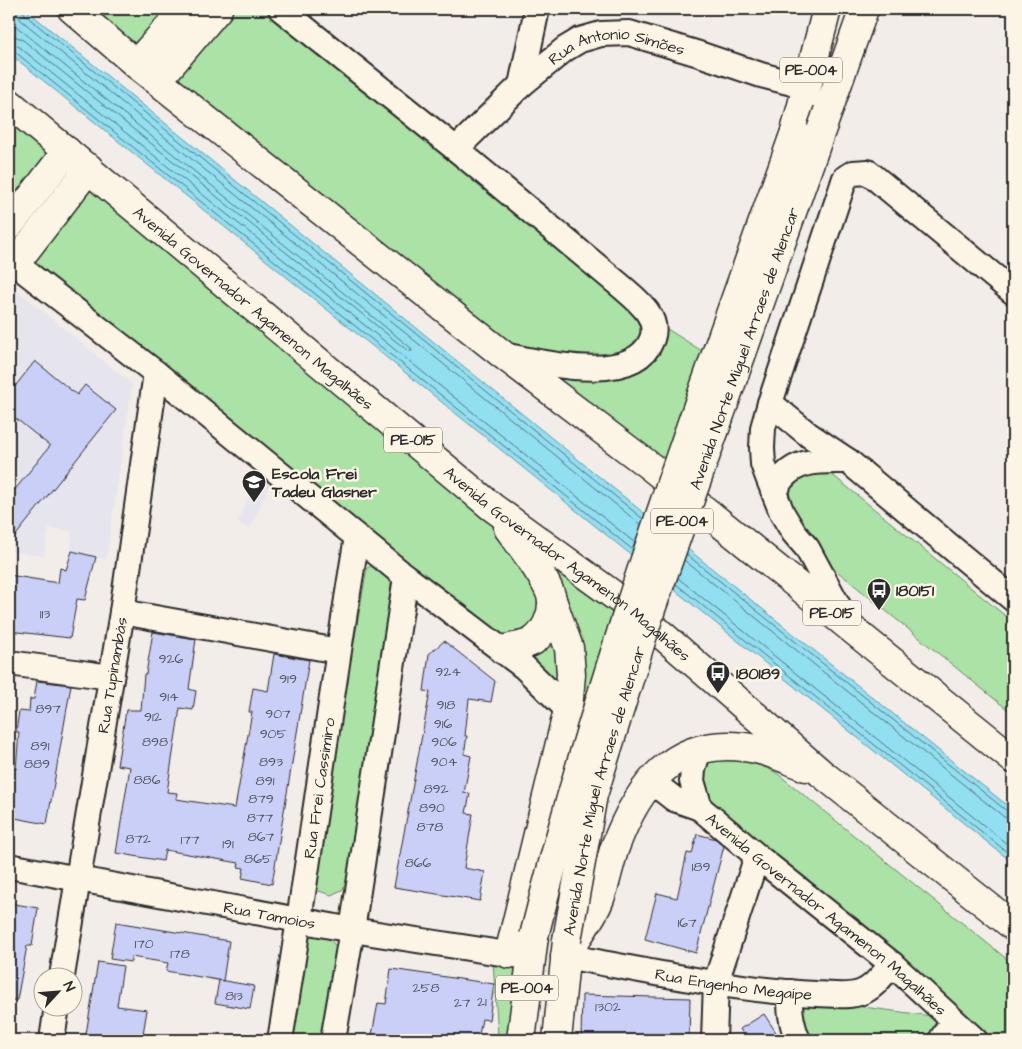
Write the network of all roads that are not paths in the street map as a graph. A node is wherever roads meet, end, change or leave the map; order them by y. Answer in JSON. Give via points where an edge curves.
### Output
{"nodes":[{"id":1,"x":72,"y":9,"type":"edge"},
{"id":2,"x":185,"y":9,"type":"edge"},
{"id":3,"x":218,"y":9,"type":"edge"},
{"id":4,"x":281,"y":9,"type":"edge"},
{"id":5,"x":537,"y":9,"type":"edge"},
{"id":6,"x":828,"y":9,"type":"edge"},
{"id":7,"x":864,"y":9,"type":"edge"},
{"id":8,"x":136,"y":64,"type":"junction"},
{"id":9,"x":158,"y":80,"type":"junction"},
{"id":10,"x":521,"y":85,"type":"junction"},
{"id":11,"x":807,"y":87,"type":"junction"},
{"id":12,"x":9,"y":103,"type":"edge"},
{"id":13,"x":456,"y":149,"type":"junction"},
{"id":14,"x":67,"y":151,"type":"junction"},
{"id":15,"x":89,"y":168,"type":"junction"},
{"id":16,"x":9,"y":226,"type":"edge"},
{"id":17,"x":12,"y":261,"type":"edge"},
{"id":18,"x":1013,"y":292,"type":"edge"},
{"id":19,"x":502,"y":354,"type":"junction"},
{"id":20,"x":156,"y":373,"type":"junction"},
{"id":21,"x":770,"y":403,"type":"junction"},
{"id":22,"x":848,"y":461,"type":"junction"},
{"id":23,"x":775,"y":495,"type":"junction"},
{"id":24,"x":492,"y":507,"type":"junction"},
{"id":25,"x":357,"y":537,"type":"junction"},
{"id":26,"x":406,"y":577,"type":"junction"},
{"id":27,"x":1013,"y":599,"type":"edge"},
{"id":28,"x":552,"y":600,"type":"junction"},
{"id":29,"x":122,"y":612,"type":"junction"},
{"id":30,"x":850,"y":628,"type":"junction"},
{"id":31,"x":503,"y":650,"type":"junction"},
{"id":32,"x":338,"y":651,"type":"junction"},
{"id":33,"x":9,"y":663,"type":"edge"},
{"id":34,"x":111,"y":677,"type":"junction"},
{"id":35,"x":568,"y":710,"type":"junction"},
{"id":36,"x":705,"y":748,"type":"junction"},
{"id":37,"x":1013,"y":759,"type":"edge"},
{"id":38,"x":821,"y":773,"type":"junction"},
{"id":39,"x":651,"y":781,"type":"junction"},
{"id":40,"x":700,"y":808,"type":"junction"},
{"id":41,"x":757,"y":856,"type":"junction"},
{"id":42,"x":9,"y":866,"type":"edge"},
{"id":43,"x":78,"y":879,"type":"junction"},
{"id":44,"x":300,"y":920,"type":"junction"},
{"id":45,"x":1013,"y":926,"type":"edge"},
{"id":46,"x":352,"y":930,"type":"junction"},
{"id":47,"x":566,"y":948,"type":"junction"},
{"id":48,"x":524,"y":949,"type":"junction"},
{"id":49,"x":892,"y":964,"type":"junction"},
{"id":50,"x":64,"y":966,"type":"edge"},
{"id":51,"x":716,"y":982,"type":"junction"},
{"id":52,"x":790,"y":992,"type":"junction"},
{"id":53,"x":56,"y":1016,"type":"edge"},
{"id":54,"x":947,"y":1030,"type":"edge"},
{"id":55,"x":52,"y":1040,"type":"edge"},
{"id":56,"x":280,"y":1040,"type":"edge"},
{"id":57,"x":332,"y":1040,"type":"edge"},
{"id":58,"x":521,"y":1040,"type":"edge"},
{"id":59,"x":557,"y":1040,"type":"edge"},
{"id":60,"x":714,"y":1040,"type":"edge"},
{"id":61,"x":798,"y":1040,"type":"edge"},
{"id":62,"x":975,"y":1040,"type":"edge"}],
"edges":[{"from":1,"to":8,"type":"main road","number":"PE-015"},
{"from":2,"to":8,"type":"main road"},
{"from":3,"to":9,"type":"main road"},
{"from":4,"to":13,"type":"street"},
{"from":5,"to":10,"type":"street"},
{"from":6,"to":11,"type":"main road","name":"Avenida Norte Miguel Arraes de Alencar","number":"PE-004"},
{"from":7,"to":47,"type":"main road","name":"Avenida Norte Miguel Arraes de Alencar","number":"PE-004","bridge":true,"via":[[650,609],[594,795]]},
{"from":8,"to":9,"type":"main road","number":"PE-015"},
{"from":9,"to":19,"type":"main road","number":"PE-015"},
{"from":10,"to":11,"type":"street","name":"Rua Antonio Simões","via":[[580,40],[601,34],[629,34]]},
{"from":10,"to":13,"type":"street","name":"Rua Antonio Simões"},
{"from":11,"to":48,"type":"main road","name":"Avenida Norte Miguel Arraes de Alencar","number":"PE-004","bridge":true,"via":[[795,132],[656,524]]},
{"from":12,"to":14,"type":"main road","name":"Avenida Governador Agamenon Magalhães","number":"PE-015"},
{"from":13,"to":19,"type":"street","via":[[643,305],[654,331],[650,345],[641,354],[627,363],[613,366],[544,363]]},
{"from":14,"to":15,"type":"main road","name":"Avenida Governador Agamenon Magalhães","number":"PE-015"},
{"from":14,"to":16,"type":"main road"},
{"from":15,"to":17,"type":"main road"},
{"from":15,"to":24,"type":"main road","name":"Avenida Governador Agamenon Magalhães","number":"PE-015"},
{"from":17,"to":20,"type":"street"},
{"from":18,"to":21,"type":"street","via":[[868,172],[844,178]]},
{"from":19,"to":30,"type":"main road","number":"PE-015","via":[[651,467]]},
{"from":20,"to":25,"type":"street"},
{"from":20,"to":29,"type":"street","name":"Rua Tupinambás"},
{"from":21,"to":22,"type":"street"},
{"from":21,"to":23,"type":"street","via":[[762,448],[763,464]]},
{"from":22,"to":23,"type":"street","via":[[811,461],[802,465],[781,480]]},
{"from":22,"to":27,"type":"street"},
{"from":23,"to":30,"type":"street","via":[[782,513],[806,548]]},
{"from":24,"to":28,"type":"main road","via":[[528,555]]},
{"from":24,"to":38,"type":"main road","name":"Avenida Governador Agamenon Magalhães","number":"PE-015","via":[[636,612]]},
{"from":25,"to":26,"type":"street"},
{"from":25,"to":32,"type":"street","name":"Rua Frei Cassimiro"},
{"from":26,"to":31,"type":"street"},
{"from":26,"to":46,"type":"street"},
{"from":28,"to":31,"type":"main road","via":[[543,630],[532,641]]},
{"from":28,"to":35,"type":"main road","via":[[569,648]]},
{"from":29,"to":32,"type":"street"},
{"from":29,"to":34,"type":"street","name":"Rua Tupinambás"},
{"from":30,"to":37,"type":"main road","number":"PE-015"},
{"from":31,"to":35,"type":"street"},
{"from":32,"to":44,"type":"street","name":"Rua Frei Cassimiro"},
{"from":33,"to":34,"type":"street"},
{"from":34,"to":43,"type":"street","name":"Rua Tupinambás"},
{"from":35,"to":48,"type":"main road"},
{"from":36,"to":38,"type":"main road","via":[[746,747]]},
{"from":36,"to":39,"type":"main road","via":[[660,770]]},
{"from":36,"to":40,"type":"street","via":[[697,756],[692,781]]},
{"from":38,"to":45,"type":"main road","name":"Avenida Governador Agamenon Magalhães","number":"PE-015"},
{"from":39,"to":40,"type":"street","via":[[674,800]]},
{"from":39,"to":47,"type":"main road","via":[[631,812],[616,846],[598,902]]},
{"from":40,"to":41,"type":"street","name":"Avenida Governador Agamenon Magalhães"},
{"from":41,"to":49,"type":"street","name":"Avenida Governador Agamenon Magalhães"},
{"from":41,"to":51,"type":"street"},
{"from":42,"to":43,"type":"street","name":"Rua Tamoios"},
{"from":43,"to":44,"type":"street","name":"Rua Tamoios"},
{"from":43,"to":50,"type":"street","name":"Rua Tupinambás"},
{"from":44,"to":46,"type":"street","name":"Rua Tamoios"},
{"from":44,"to":56,"type":"street","name":"Rua Frei Cassimiro"},
{"from":46,"to":48,"type":"street","name":"Rua Tamoios"},
{"from":46,"to":57,"type":"street"},
{"from":47,"to":51,"type":"street","name":"Rua Engenho Megaípe"},
{"from":47,"to":59,"type":"main road","name":"Avenida Norte Miguel Arraes de Alencar","number":"PE-004"},
{"from":48,"to":58,"type":"main road","name":"Avenida Norte Miguel Arraes de Alencar","number":"PE-004"},
{"from":49,"to":52,"type":"street","name":"Rua Engenho Megaípe","via":[[861,992],[847,995]]},
{"from":49,"to":54,"type":"street","name":"Avenida Governador Agamenon Magalhães"},
{"from":51,"to":52,"type":"street","name":"Rua Engenho Megaípe"},
{"from":51,"to":60,"type":"street"},
{"from":52,"to":61,"type":"street","via":[[789,1011]]},
{"from":53,"to":55,"type":"street"},
{"from":54,"to":62,"type":"street","name":"Avenida Governador Agamenon Magalhães"}]}
